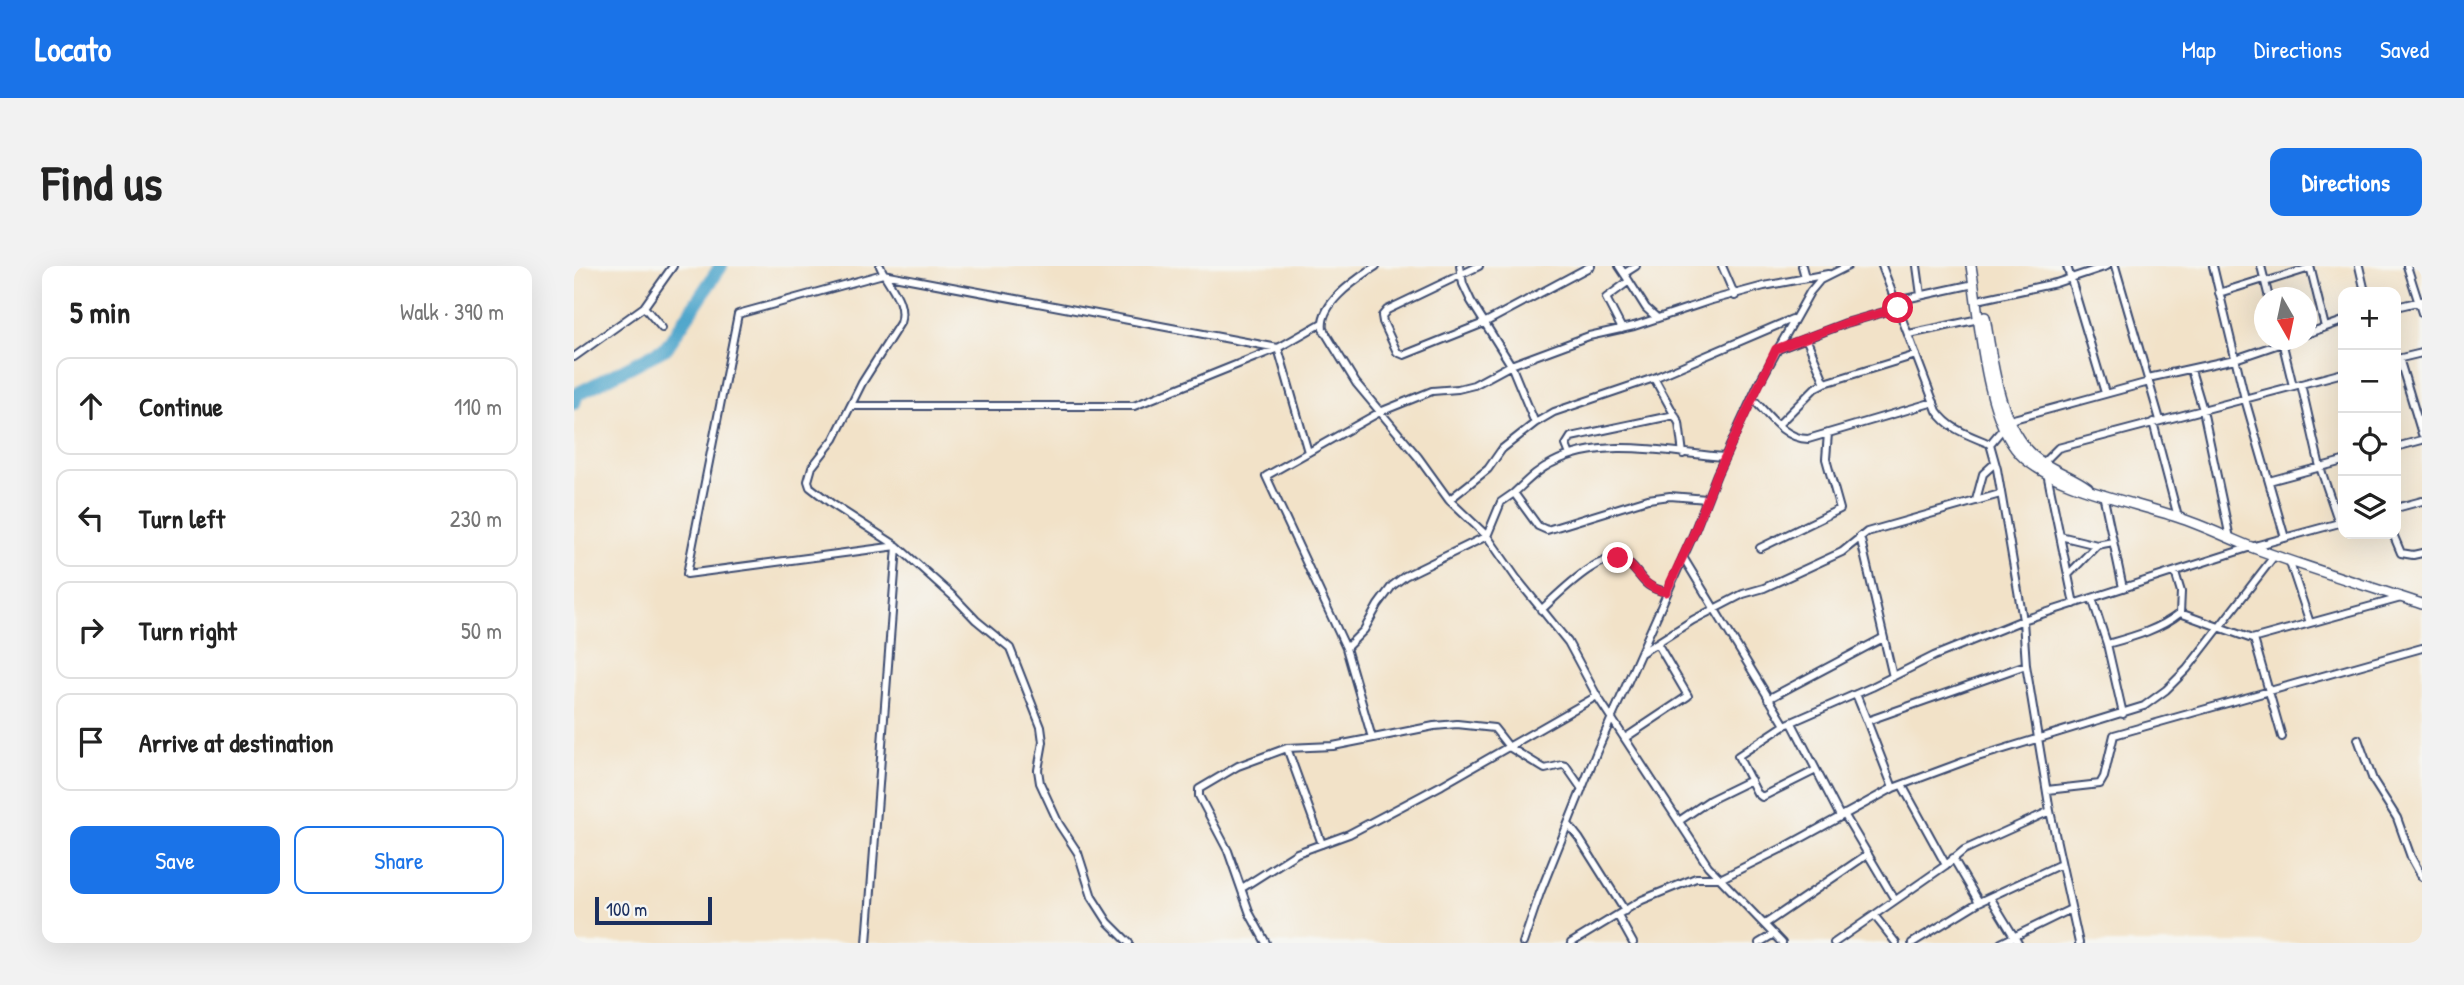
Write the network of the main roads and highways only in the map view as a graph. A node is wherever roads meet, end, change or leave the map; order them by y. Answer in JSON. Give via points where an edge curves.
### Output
{"nodes":[{"id":1,"x":1971,"y":266,"type":"edge"},
{"id":2,"x":1977,"y":266,"type":"edge"},
{"id":3,"x":2007,"y":424,"type":"junction"},
{"id":4,"x":2090,"y":489,"type":"junction"},
{"id":5,"x":2422,"y":604,"type":"edge"}],
"edges":[{"from":1,"to":3,"type":"main road","via":[[1988,377]]},
{"from":2,"to":3,"type":"main road"},
{"from":3,"to":4,"type":"main road","via":[[2043,463]]},
{"from":3,"to":4,"type":"main road","via":[[2020,454],[2047,473]]},
{"from":4,"to":5,"type":"main road"}]}
